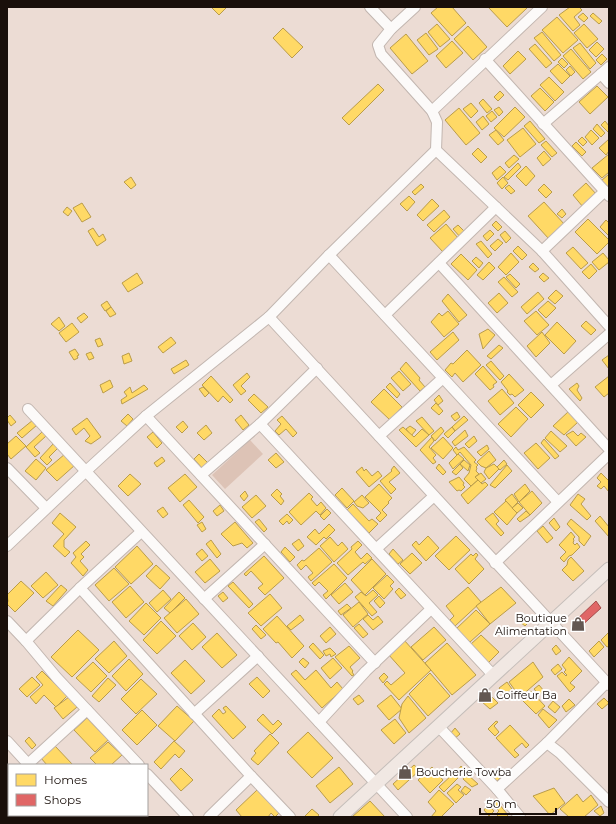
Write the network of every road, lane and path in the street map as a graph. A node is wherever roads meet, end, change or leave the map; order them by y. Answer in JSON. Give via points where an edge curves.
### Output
{"nodes":[{"id":1,"x":370,"y":7,"type":"edge"},
{"id":2,"x":415,"y":7,"type":"edge"},
{"id":3,"x":538,"y":8,"type":"edge"},
{"id":4,"x":391,"y":29,"type":"junction"},
{"id":5,"x":485,"y":59,"type":"junction"},
{"id":6,"x":609,"y":67,"type":"edge"},
{"id":7,"x":601,"y":74,"type":"junction"},
{"id":8,"x":609,"y":83,"type":"edge"},
{"id":9,"x":432,"y":111,"type":"junction"},
{"id":10,"x":543,"y":124,"type":"junction"},
{"id":11,"x":436,"y":150,"type":"junction"},
{"id":12,"x":607,"y":194,"type":"edge"},
{"id":13,"x":496,"y":207,"type":"junction"},
{"id":14,"x":542,"y":251,"type":"junction"},
{"id":15,"x":329,"y":255,"type":"junction"},
{"id":16,"x":439,"y":263,"type":"junction"},
{"id":17,"x":385,"y":315,"type":"junction"},
{"id":18,"x":269,"y":317,"type":"junction"},
{"id":19,"x":609,"y":326,"type":"edge"},
{"id":20,"x":609,"y":334,"type":"edge"},
{"id":21,"x":317,"y":368,"type":"junction"},
{"id":22,"x":443,"y":378,"type":"junction"},
{"id":23,"x":551,"y":385,"type":"junction"},
{"id":24,"x":28,"y":409,"type":"dead end"},
{"id":25,"x":146,"y":416,"type":"junction"},
{"id":26,"x":260,"y":424,"type":"junction"},
{"id":27,"x":380,"y":436,"type":"junction"},
{"id":28,"x":609,"y":449,"type":"edge"},
{"id":29,"x":609,"y":454,"type":"edge"},
{"id":30,"x":7,"y":468,"type":"edge"},
{"id":31,"x":85,"y":472,"type":"junction"},
{"id":32,"x":201,"y":475,"type":"junction"},
{"id":33,"x":434,"y":496,"type":"junction"},
{"id":34,"x":558,"y":502,"type":"junction"},
{"id":35,"x":46,"y":508,"type":"junction"},
{"id":36,"x":141,"y":532,"type":"junction"},
{"id":37,"x":8,"y":541,"type":"edge"},
{"id":38,"x":265,"y":544,"type":"junction"},
{"id":39,"x":376,"y":549,"type":"junction"},
{"id":40,"x":496,"y":563,"type":"junction"},
{"id":41,"x":609,"y":569,"type":"edge"},
{"id":42,"x":80,"y":588,"type":"junction"},
{"id":43,"x":204,"y":599,"type":"junction"},
{"id":44,"x":432,"y":609,"type":"junction"},
{"id":45,"x":7,"y":621,"type":"edge"},
{"id":46,"x":551,"y":623,"type":"junction"},
{"id":47,"x":26,"y":641,"type":"junction"},
{"id":48,"x":258,"y":656,"type":"junction"},
{"id":49,"x":375,"y":663,"type":"junction"},
{"id":50,"x":494,"y":676,"type":"junction"},
{"id":51,"x":608,"y":684,"type":"edge"},
{"id":52,"x":87,"y":710,"type":"junction"},
{"id":53,"x":194,"y":714,"type":"junction"},
{"id":54,"x":319,"y":722,"type":"junction"},
{"id":55,"x":439,"y":727,"type":"junction"},
{"id":56,"x":7,"y":741,"type":"edge"},
{"id":57,"x":547,"y":743,"type":"junction"},
{"id":58,"x":29,"y":764,"type":"edge"},
{"id":59,"x":138,"y":764,"type":"edge"},
{"id":60,"x":148,"y":775,"type":"edge"},
{"id":61,"x":251,"y":776,"type":"junction"},
{"id":62,"x":377,"y":783,"type":"junction"},
{"id":63,"x":497,"y":789,"type":"junction"},
{"id":64,"x":609,"y":802,"type":"edge"},
{"id":65,"x":188,"y":817,"type":"edge"},
{"id":66,"x":209,"y":817,"type":"edge"},
{"id":67,"x":290,"y":817,"type":"edge"},
{"id":68,"x":340,"y":817,"type":"edge"},
{"id":69,"x":407,"y":817,"type":"edge"},
{"id":70,"x":520,"y":817,"type":"edge"}],
"edges":[{"from":1,"to":4,"type":"street"},
{"from":2,"to":4,"type":"street"},
{"from":3,"to":5,"type":"street"},
{"from":4,"to":9,"type":"street","via":[[378,45],[381,54]]},
{"from":5,"to":9,"type":"street"},
{"from":5,"to":10,"type":"street"},
{"from":6,"to":7,"type":"street"},
{"from":7,"to":8,"type":"street"},
{"from":7,"to":10,"type":"street"},
{"from":9,"to":11,"type":"street","via":[[437,122]]},
{"from":10,"to":12,"type":"street"},
{"from":11,"to":13,"type":"street"},
{"from":11,"to":15,"type":"street"},
{"from":12,"to":14,"type":"street"},
{"from":13,"to":14,"type":"street"},
{"from":13,"to":16,"type":"street"},
{"from":14,"to":19,"type":"street"},
{"from":15,"to":17,"type":"street"},
{"from":15,"to":18,"type":"street"},
{"from":16,"to":17,"type":"street"},
{"from":16,"to":23,"type":"street"},
{"from":17,"to":22,"type":"street"},
{"from":18,"to":21,"type":"street"},
{"from":18,"to":25,"type":"street"},
{"from":20,"to":23,"type":"street"},
{"from":21,"to":26,"type":"street"},
{"from":21,"to":27,"type":"street"},
{"from":22,"to":27,"type":"street"},
{"from":22,"to":34,"type":"street"},
{"from":23,"to":28,"type":"street"},
{"from":24,"to":31,"type":"street"},
{"from":25,"to":31,"type":"street"},
{"from":25,"to":32,"type":"street"},
{"from":26,"to":32,"type":"street"},
{"from":26,"to":39,"type":"street"},
{"from":27,"to":33,"type":"street"},
{"from":29,"to":34,"type":"street"},
{"from":30,"to":35,"type":"street"},
{"from":31,"to":35,"type":"street"},
{"from":31,"to":36,"type":"street"},
{"from":32,"to":38,"type":"street"},
{"from":33,"to":39,"type":"street"},
{"from":33,"to":40,"type":"street"},
{"from":34,"to":40,"type":"street"},
{"from":35,"to":37,"type":"street"},
{"from":36,"to":42,"type":"street"},
{"from":36,"to":43,"type":"street"},
{"from":38,"to":43,"type":"street"},
{"from":38,"to":49,"type":"street"},
{"from":39,"to":44,"type":"street"},
{"from":40,"to":46,"type":"street"},
{"from":41,"to":46,"type":"main road"},
{"from":42,"to":47,"type":"street"},
{"from":42,"to":53,"type":"street"},
{"from":43,"to":48,"type":"street"},
{"from":44,"to":49,"type":"street"},
{"from":44,"to":50,"type":"street"},
{"from":45,"to":47,"type":"street"},
{"from":46,"to":50,"type":"main road"},
{"from":46,"to":51,"type":"street"},
{"from":47,"to":52,"type":"street"},
{"from":48,"to":53,"type":"street"},
{"from":48,"to":54,"type":"street"},
{"from":49,"to":54,"type":"street"},
{"from":50,"to":55,"type":"main road"},
{"from":51,"to":57,"type":"street"},
{"from":52,"to":58,"type":"street"},
{"from":52,"to":59,"type":"street"},
{"from":53,"to":61,"type":"street"},
{"from":54,"to":62,"type":"street"},
{"from":55,"to":62,"type":"main road"},
{"from":55,"to":63,"type":"street"},
{"from":56,"to":58,"type":"street"},
{"from":57,"to":63,"type":"street"},
{"from":57,"to":64,"type":"street"},
{"from":60,"to":65,"type":"street"},
{"from":61,"to":66,"type":"street"},
{"from":61,"to":67,"type":"street"},
{"from":62,"to":68,"type":"main road"},
{"from":62,"to":69,"type":"street"},
{"from":63,"to":70,"type":"street"}]}
